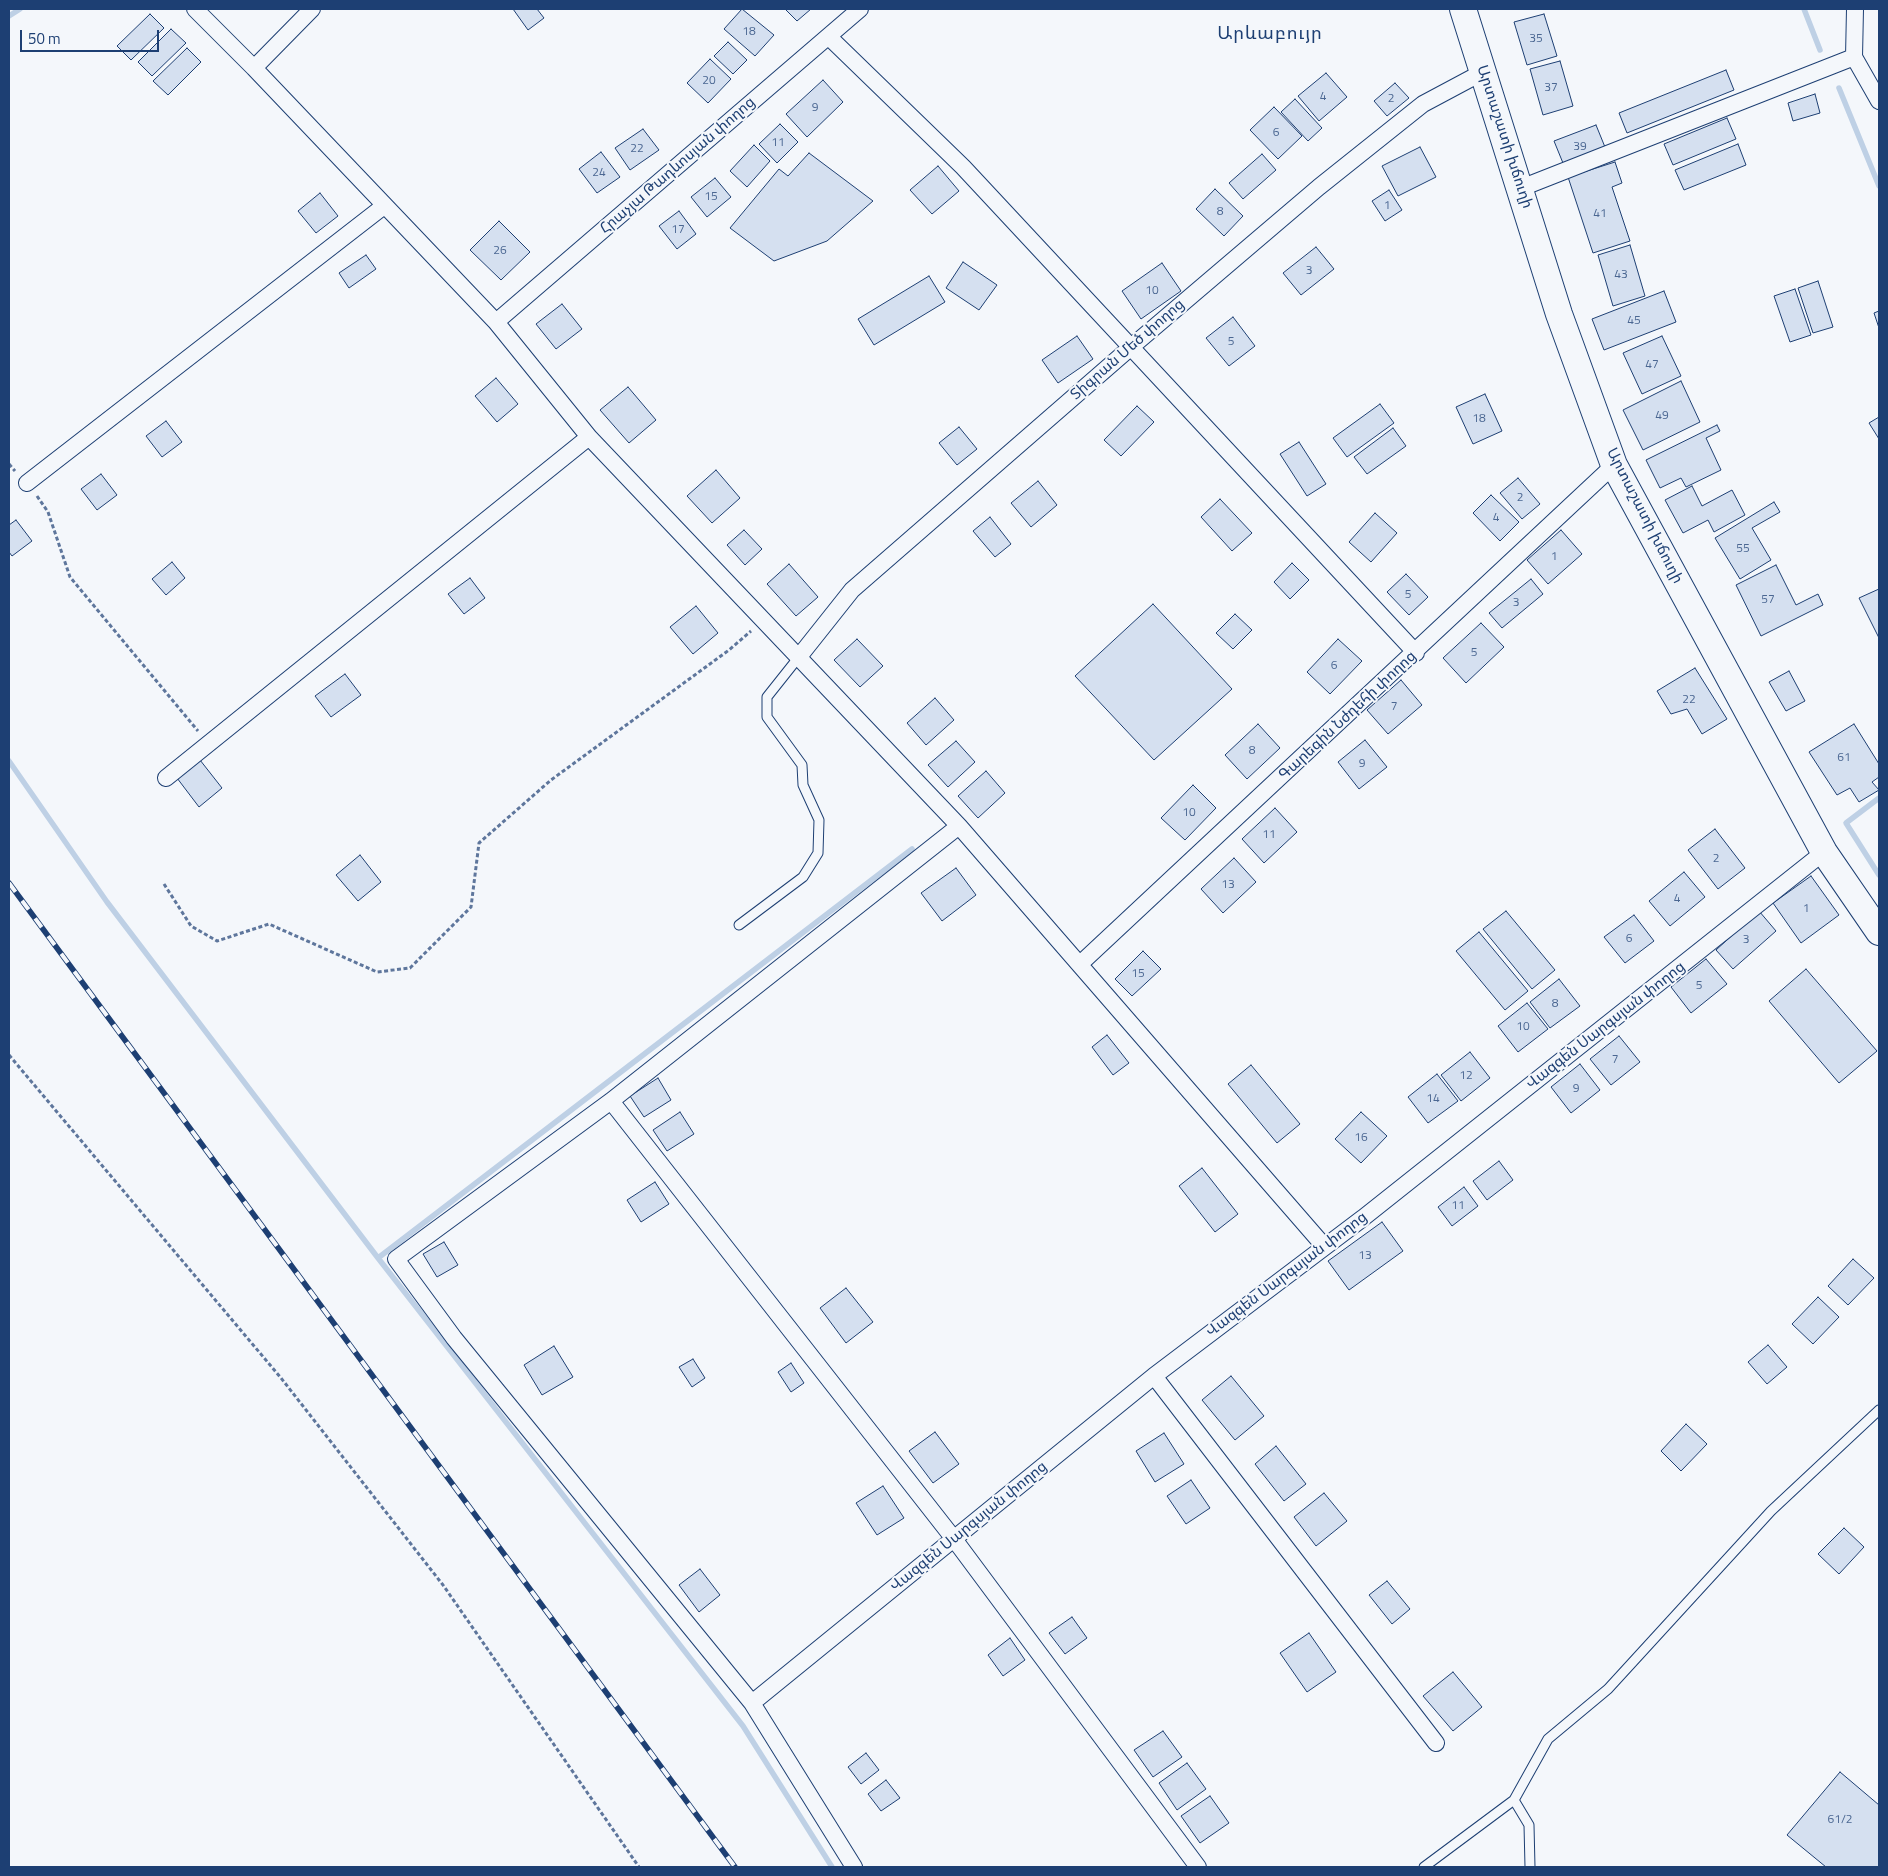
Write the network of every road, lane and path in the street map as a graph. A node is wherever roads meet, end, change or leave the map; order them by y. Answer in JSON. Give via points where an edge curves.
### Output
{"nodes":[{"id":1,"x":194,"y":9,"type":"edge"},
{"id":2,"x":312,"y":9,"type":"edge"},
{"id":3,"x":860,"y":9,"type":"edge"},
{"id":4,"x":1463,"y":9,"type":"edge"},
{"id":5,"x":1855,"y":9,"type":"edge"},
{"id":6,"x":829,"y":37,"type":"junction"},
{"id":7,"x":1854,"y":58,"type":"junction"},
{"id":8,"x":254,"y":68,"type":"junction"},
{"id":9,"x":1483,"y":72,"type":"junction"},
{"id":10,"x":1879,"y":101,"type":"edge"},
{"id":11,"x":1521,"y":188,"type":"junction"},
{"id":12,"x":384,"y":206,"type":"junction"},
{"id":13,"x":496,"y":322,"type":"junction"},
{"id":14,"x":1130,"y":348,"type":"junction"},
{"id":15,"x":589,"y":437,"type":"junction"},
{"id":16,"x":9,"y":464,"type":"edge"},
{"id":17,"x":1614,"y":465,"type":"junction"},
{"id":18,"x":27,"y":484,"type":"junction"},
{"id":19,"x":763,"y":621,"type":"junction"},
{"id":20,"x":1416,"y":653,"type":"junction"},
{"id":21,"x":798,"y":658,"type":"junction"},
{"id":22,"x":208,"y":743,"type":"junction"},
{"id":23,"x":166,"y":778,"type":"dead end"},
{"id":24,"x":959,"y":826,"type":"junction"},
{"id":25,"x":1824,"y":852,"type":"junction"},
{"id":26,"x":164,"y":884,"type":"dead end"},
{"id":27,"x":739,"y":925,"type":"dead end"},
{"id":28,"x":1879,"y":932,"type":"edge"},
{"id":29,"x":1080,"y":964,"type":"junction"},
{"id":30,"x":9,"y":1055,"type":"edge"},
{"id":31,"x":611,"y":1101,"type":"junction"},
{"id":32,"x":1324,"y":1246,"type":"junction"},
{"id":33,"x":1154,"y":1376,"type":"junction"},
{"id":34,"x":1879,"y":1410,"type":"edge"},
{"id":35,"x":954,"y":1539,"type":"junction"},
{"id":36,"x":752,"y":1703,"type":"junction"},
{"id":37,"x":1436,"y":1743,"type":"dead end"},
{"id":38,"x":1514,"y":1800,"type":"junction"},
{"id":39,"x":639,"y":1867,"type":"edge"},
{"id":40,"x":854,"y":1867,"type":"edge"},
{"id":41,"x":1198,"y":1867,"type":"edge"},
{"id":42,"x":1424,"y":1867,"type":"edge"},
{"id":43,"x":1530,"y":1867,"type":"edge"}],
"edges":[{"from":1,"to":8,"type":"street"},
{"from":2,"to":8,"type":"street"},
{"from":3,"to":6,"type":"street","name":"Հրաչյա Թադևոսյան փողոց"},
{"from":4,"to":9,"type":"main road","name":"Արտաշատի խճուղի"},
{"from":5,"to":7,"type":"street"},
{"from":6,"to":13,"type":"street","name":"Հրաչյա Թադևոսյան փողոց"},
{"from":6,"to":14,"type":"street","via":[[963,167]]},
{"from":7,"to":10,"type":"street"},
{"from":7,"to":11,"type":"street"},
{"from":8,"to":12,"type":"street"},
{"from":9,"to":11,"type":"main road","name":"Արտաշատի խճուղի"},
{"from":9,"to":14,"type":"street","name":"Տիգրան Մեծ փողոց","via":[[1423,104],[1319,187]]},
{"from":11,"to":17,"type":"main road","name":"Արտաշատի խճուղի","via":[[1559,314]]},
{"from":12,"to":13,"type":"street"},
{"from":12,"to":18,"type":"street"},
{"from":13,"to":15,"type":"street"},
{"from":14,"to":20,"type":"street"},
{"from":14,"to":21,"type":"street","name":"Տիգրան Մեծ փողոց","via":[[852,590]]},
{"from":15,"to":19,"type":"street"},
{"from":15,"to":22,"type":"street"},
{"from":16,"to":18,"type":"path"},
{"from":17,"to":20,"type":"street","name":"Գարեգին Նժդեհի փողոց"},
{"from":17,"to":25,"type":"main road","name":"Արտաշատի խճուղի"},
{"from":18,"to":22,"type":"path","via":[[48,512],[70,577]]},
{"from":19,"to":21,"type":"street"},
{"from":19,"to":26,"type":"path","via":[[730,650],[551,780],[479,843],[470,907],[410,968],[377,972],[269,924],[217,940],[191,926]]},
{"from":20,"to":29,"type":"street","name":"Գարեգին Նժդեհի փողոց"},
{"from":21,"to":24,"type":"street"},
{"from":21,"to":27,"type":"lane","via":[[767,697],[767,717],[802,765],[803,785],[819,820],[818,853],[803,877]]},
{"from":22,"to":23,"type":"street"},
{"from":24,"to":29,"type":"street"},
{"from":24,"to":31,"type":"street"},
{"from":25,"to":28,"type":"main road","name":"Արտաշատի խճուղի"},
{"from":25,"to":32,"type":"street","name":"Վազգեն Սարգսյան փողոց"},
{"from":29,"to":32,"type":"street"},
{"from":30,"to":39,"type":"path","via":[[281,1378],[443,1586]]},
{"from":31,"to":35,"type":"street"},
{"from":31,"to":36,"type":"street","via":[[396,1259],[454,1338]]},
{"from":32,"to":33,"type":"street","name":"Վազգեն Սարգսյան փողոց"},
{"from":33,"to":35,"type":"street","name":"Վազգեն Սարգսյան փողոց"},
{"from":33,"to":37,"type":"street"},
{"from":34,"to":38,"type":"lane","via":[[1771,1511],[1608,1689],[1548,1739]]},
{"from":35,"to":36,"type":"street","name":"Վազգեն Սարգսյան փողոց"},
{"from":35,"to":41,"type":"street"},
{"from":36,"to":40,"type":"street"},
{"from":38,"to":42,"type":"lane"},
{"from":38,"to":43,"type":"lane","via":[[1529,1825]]}]}
